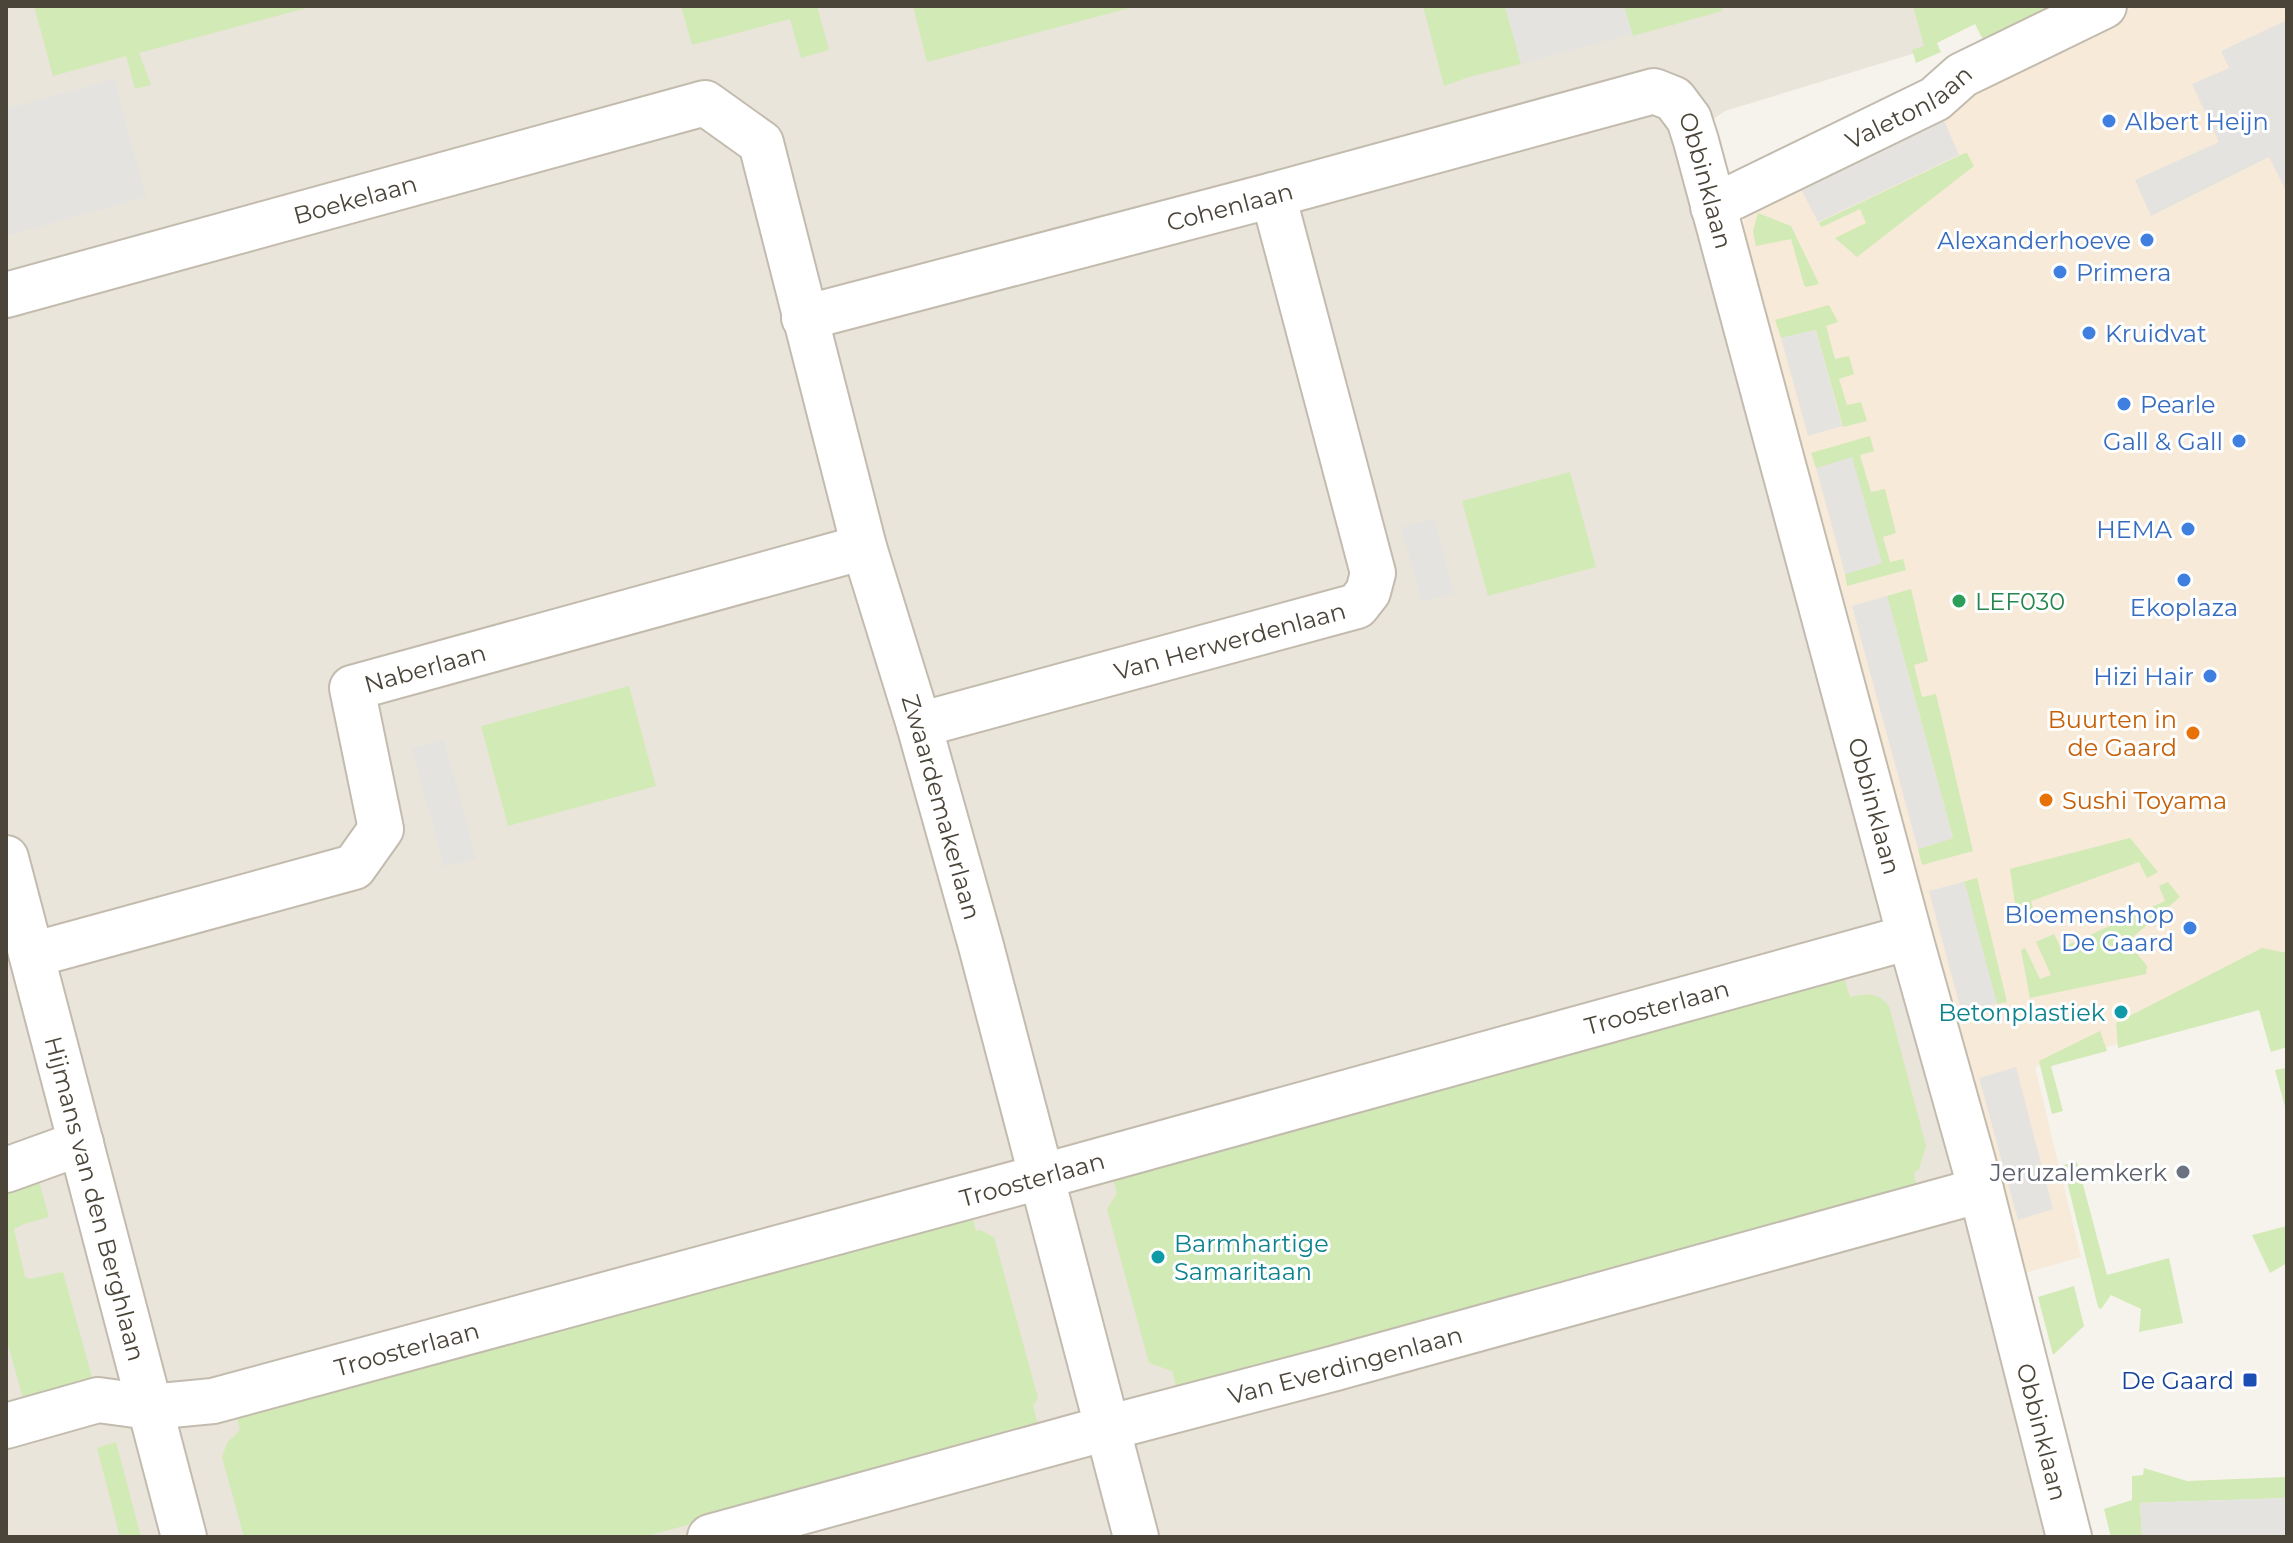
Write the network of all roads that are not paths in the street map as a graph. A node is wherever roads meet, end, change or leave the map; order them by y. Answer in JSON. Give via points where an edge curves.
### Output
{"nodes":[{"id":1,"x":2104,"y":6,"type":"edge"},
{"id":2,"x":1654,"y":91,"type":"joint"},
{"id":3,"x":705,"y":103,"type":"joint"},
{"id":4,"x":1273,"y":195,"type":"junction"},
{"id":5,"x":1713,"y":207,"type":"junction"},
{"id":6,"x":6,"y":295,"type":"edge"},
{"id":7,"x":804,"y":318,"type":"junction"},
{"id":8,"x":864,"y":547,"type":"junction"},
{"id":9,"x":919,"y":725,"type":"junction"},
{"id":10,"x":6,"y":858,"type":"edge"},
{"id":11,"x":1910,"y":937,"type":"junction"},
{"id":12,"x":32,"y":955,"type":"junction"},
{"id":13,"x":81,"y":1143,"type":"junction"},
{"id":14,"x":6,"y":1170,"type":"edge"},
{"id":15,"x":1040,"y":1177,"type":"junction"},
{"id":16,"x":1981,"y":1190,"type":"junction"},
{"id":17,"x":150,"y":1407,"type":"junction"},
{"id":18,"x":6,"y":1426,"type":"edge"},
{"id":19,"x":1107,"y":1428,"type":"junction"},
{"id":20,"x":184,"y":1537,"type":"edge"},
{"id":21,"x":710,"y":1537,"type":"edge"},
{"id":22,"x":1136,"y":1537,"type":"edge"},
{"id":23,"x":2069,"y":1537,"type":"edge"}],
"edges":[{"from":1,"to":5,"type":"street","name":"Valetonlaan","via":[[1962,75],[1935,99]]},
{"from":2,"to":4,"type":"street","name":"Cohenlaan"},
{"from":2,"to":5,"type":"street","name":"Obbinklaan","via":[[1674,99],[1689,119]]},
{"from":3,"to":6,"type":"street","name":"Boekelaan"},
{"from":3,"to":7,"type":"street","name":"Zwaardemakerlaan","via":[[761,143]]},
{"from":4,"to":7,"type":"street","name":"Cohenlaan"},
{"from":4,"to":9,"type":"street","name":"Van Herwerdenlaan","via":[[1373,573],[1368,592],[1357,606]]},
{"from":5,"to":11,"type":"street","name":"Obbinklaan"},
{"from":7,"to":8,"type":"street","name":"Zwaardemakerlaan"},
{"from":8,"to":9,"type":"street","name":"Zwaardemakerlaan"},
{"from":8,"to":12,"type":"street","name":"Naberlaan","via":[[352,688],[381,829],[354,867]]},
{"from":9,"to":15,"type":"street","name":"Zwaardemakerlaan"},
{"from":10,"to":12,"type":"street","name":"Hijmans van den Berghlaan"},
{"from":11,"to":15,"type":"street","name":"Troosterlaan"},
{"from":11,"to":16,"type":"street","name":"Obbinklaan"},
{"from":12,"to":13,"type":"street","name":"Hijmans van den Berghlaan"},
{"from":13,"to":14,"type":"street"},
{"from":13,"to":17,"type":"street","name":"Hijmans van den Berghlaan"},
{"from":15,"to":17,"type":"street","name":"Troosterlaan","via":[[213,1401]]},
{"from":15,"to":19,"type":"street","name":"Zwaardemakerlaan"},
{"from":16,"to":19,"type":"street","name":"Van Everdingenlaan"},
{"from":16,"to":23,"type":"street","name":"Obbinklaan"},
{"from":17,"to":18,"type":"street","name":"Troosterlaan","via":[[98,1400]]},
{"from":17,"to":20,"type":"street","name":"Hijmans van den Berghlaan"},
{"from":19,"to":21,"type":"street","name":"Van Everdingenlaan"},
{"from":19,"to":22,"type":"street","name":"Zwaardemakerlaan"}]}
